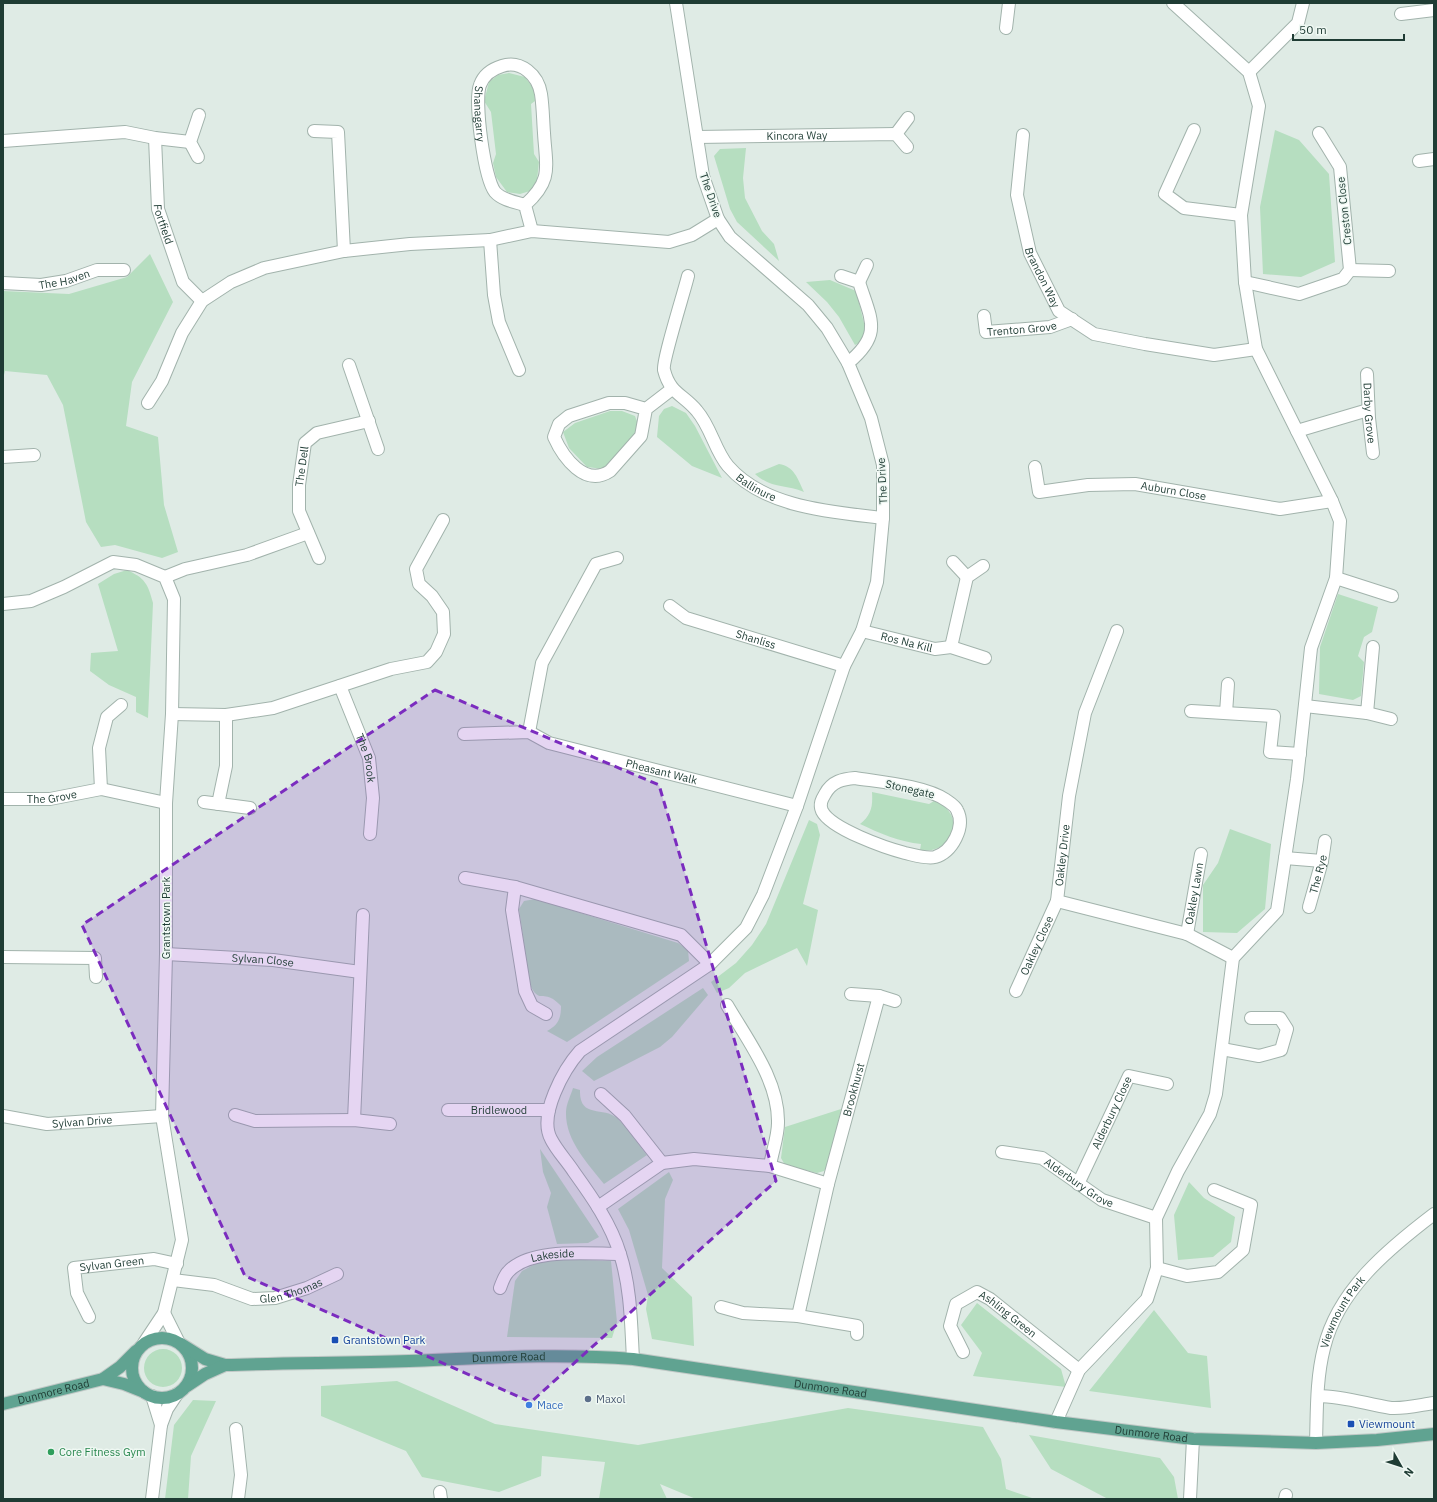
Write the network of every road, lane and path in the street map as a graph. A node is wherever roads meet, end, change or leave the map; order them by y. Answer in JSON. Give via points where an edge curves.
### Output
{"nodes":[{"id":1,"x":676,"y":3,"type":"edge"},
{"id":2,"x":1009,"y":3,"type":"edge"},
{"id":3,"x":1173,"y":3,"type":"edge"},
{"id":4,"x":1303,"y":3,"type":"edge"},
{"id":5,"x":1434,"y":10,"type":"edge"},
{"id":6,"x":1401,"y":14,"type":"dead end"},
{"id":7,"x":1006,"y":28,"type":"dead end"},
{"id":8,"x":1249,"y":72,"type":"junction"},
{"id":9,"x":199,"y":115,"type":"dead end"},
{"id":10,"x":908,"y":118,"type":"dead end"},
{"id":11,"x":1194,"y":130,"type":"dead end"},
{"id":12,"x":314,"y":131,"type":"dead end"},
{"id":13,"x":1318,"y":133,"type":"dead end"},
{"id":14,"x":896,"y":134,"type":"junction"},
{"id":15,"x":1023,"y":135,"type":"dead end"},
{"id":16,"x":697,"y":137,"type":"junction"},
{"id":17,"x":155,"y":138,"type":"junction"},
{"id":18,"x":3,"y":141,"type":"edge"},
{"id":19,"x":190,"y":142,"type":"junction"},
{"id":20,"x":907,"y":147,"type":"dead end"},
{"id":21,"x":198,"y":157,"type":"dead end"},
{"id":22,"x":1434,"y":159,"type":"edge"},
{"id":23,"x":1419,"y":161,"type":"dead end"},
{"id":24,"x":525,"y":205,"type":"junction"},
{"id":25,"x":1241,"y":215,"type":"junction"},
{"id":26,"x":718,"y":219,"type":"junction"},
{"id":27,"x":532,"y":231,"type":"junction"},
{"id":28,"x":490,"y":240,"type":"junction"},
{"id":29,"x":344,"y":251,"type":"junction"},
{"id":30,"x":867,"y":265,"type":"dead end"},
{"id":31,"x":124,"y":270,"type":"dead end"},
{"id":32,"x":1350,"y":270,"type":"junction"},
{"id":33,"x":1389,"y":271,"type":"dead end"},
{"id":34,"x":688,"y":276,"type":"dead end"},
{"id":35,"x":841,"y":276,"type":"dead end"},
{"id":36,"x":859,"y":282,"type":"junction"},
{"id":37,"x":1245,"y":282,"type":"junction"},
{"id":38,"x":3,"y":283,"type":"edge"},
{"id":39,"x":202,"y":301,"type":"junction"},
{"id":40,"x":984,"y":316,"type":"dead end"},
{"id":41,"x":1072,"y":319,"type":"junction"},
{"id":42,"x":1256,"y":349,"type":"junction"},
{"id":43,"x":848,"y":362,"type":"junction"},
{"id":44,"x":349,"y":365,"type":"dead end"},
{"id":45,"x":519,"y":370,"type":"dead end"},
{"id":46,"x":1367,"y":374,"type":"dead end"},
{"id":47,"x":672,"y":389,"type":"junction"},
{"id":48,"x":148,"y":403,"type":"dead end"},
{"id":49,"x":646,"y":409,"type":"junction"},
{"id":50,"x":1368,"y":410,"type":"junction"},
{"id":51,"x":369,"y":421,"type":"junction"},
{"id":52,"x":1297,"y":431,"type":"junction"},
{"id":53,"x":378,"y":449,"type":"dead end"},
{"id":54,"x":1373,"y":453,"type":"dead end"},
{"id":55,"x":34,"y":456,"type":"dead end"},
{"id":56,"x":3,"y":457,"type":"edge"},
{"id":57,"x":1035,"y":467,"type":"dead end"},
{"id":58,"x":1332,"y":501,"type":"junction"},
{"id":59,"x":883,"y":518,"type":"junction"},
{"id":60,"x":442,"y":520,"type":"dead end"},
{"id":61,"x":308,"y":533,"type":"junction"},
{"id":62,"x":319,"y":558,"type":"dead end"},
{"id":63,"x":617,"y":558,"type":"dead end"},
{"id":64,"x":953,"y":562,"type":"dead end"},
{"id":65,"x":983,"y":566,"type":"dead end"},
{"id":66,"x":165,"y":577,"type":"junction"},
{"id":67,"x":967,"y":577,"type":"junction"},
{"id":68,"x":1336,"y":578,"type":"junction"},
{"id":69,"x":1392,"y":596,"type":"dead end"},
{"id":70,"x":3,"y":604,"type":"edge"},
{"id":71,"x":670,"y":606,"type":"dead end"},
{"id":72,"x":862,"y":631,"type":"junction"},
{"id":73,"x":1117,"y":631,"type":"dead end"},
{"id":74,"x":951,"y":647,"type":"junction"},
{"id":75,"x":1373,"y":647,"type":"dead end"},
{"id":76,"x":985,"y":658,"type":"dead end"},
{"id":77,"x":844,"y":666,"type":"junction"},
{"id":78,"x":1228,"y":684,"type":"dead end"},
{"id":79,"x":340,"y":686,"type":"junction"},
{"id":80,"x":121,"y":705,"type":"dead end"},
{"id":81,"x":1305,"y":706,"type":"junction"},
{"id":82,"x":1191,"y":711,"type":"dead end"},
{"id":83,"x":1226,"y":713,"type":"junction"},
{"id":84,"x":1367,"y":713,"type":"junction"},
{"id":85,"x":172,"y":714,"type":"junction"},
{"id":86,"x":226,"y":715,"type":"junction"},
{"id":87,"x":1390,"y":719,"type":"dead end"},
{"id":88,"x":529,"y":732,"type":"junction"},
{"id":89,"x":464,"y":734,"type":"dead end"},
{"id":90,"x":1300,"y":754,"type":"junction"},
{"id":91,"x":101,"y":789,"type":"junction"},
{"id":92,"x":3,"y":799,"type":"edge"},
{"id":93,"x":798,"y":800,"type":"junction"},
{"id":94,"x":821,"y":801,"type":"junction"},
{"id":95,"x":166,"y":802,"type":"junction"},
{"id":96,"x":204,"y":802,"type":"dead end"},
{"id":97,"x":218,"y":804,"type":"junction"},
{"id":98,"x":250,"y":808,"type":"dead end"},
{"id":99,"x":370,"y":834,"type":"dead end"},
{"id":100,"x":1325,"y":841,"type":"dead end"},
{"id":101,"x":1201,"y":854,"type":"dead end"},
{"id":102,"x":1285,"y":858,"type":"junction"},
{"id":103,"x":1322,"y":861,"type":"junction"},
{"id":104,"x":465,"y":878,"type":"dead end"},
{"id":105,"x":516,"y":887,"type":"junction"},
{"id":106,"x":1057,"y":900,"type":"junction"},
{"id":107,"x":1309,"y":907,"type":"dead end"},
{"id":108,"x":363,"y":915,"type":"dead end"},
{"id":109,"x":1187,"y":934,"type":"junction"},
{"id":110,"x":166,"y":954,"type":"junction"},
{"id":111,"x":3,"y":957,"type":"edge"},
{"id":112,"x":1233,"y":958,"type":"junction"},
{"id":113,"x":710,"y":964,"type":"junction"},
{"id":114,"x":360,"y":972,"type":"junction"},
{"id":115,"x":96,"y":977,"type":"dead end"},
{"id":116,"x":1016,"y":991,"type":"dead end"},
{"id":117,"x":851,"y":994,"type":"dead end"},
{"id":118,"x":879,"y":996,"type":"junction"},
{"id":119,"x":895,"y":1001,"type":"dead end"},
{"id":120,"x":727,"y":1005,"type":"dead end"},
{"id":121,"x":546,"y":1014,"type":"dead end"},
{"id":122,"x":1251,"y":1018,"type":"dead end"},
{"id":123,"x":1222,"y":1049,"type":"junction"},
{"id":124,"x":1167,"y":1084,"type":"dead end"},
{"id":125,"x":601,"y":1094,"type":"dead end"},
{"id":126,"x":448,"y":1110,"type":"dead end"},
{"id":127,"x":549,"y":1110,"type":"junction"},
{"id":128,"x":236,"y":1115,"type":"dead end"},
{"id":129,"x":3,"y":1116,"type":"edge"},
{"id":130,"x":162,"y":1116,"type":"junction"},
{"id":131,"x":354,"y":1120,"type":"junction"},
{"id":132,"x":390,"y":1124,"type":"dead end"},
{"id":133,"x":1002,"y":1152,"type":"dead end"},
{"id":134,"x":662,"y":1163,"type":"junction"},
{"id":135,"x":770,"y":1166,"type":"junction"},
{"id":136,"x":828,"y":1184,"type":"junction"},
{"id":137,"x":1078,"y":1184,"type":"junction"},
{"id":138,"x":1214,"y":1190,"type":"dead end"},
{"id":139,"x":598,"y":1207,"type":"junction"},
{"id":140,"x":1434,"y":1214,"type":"edge"},
{"id":141,"x":1156,"y":1218,"type":"junction"},
{"id":142,"x":620,"y":1254,"type":"junction"},
{"id":143,"x":177,"y":1264,"type":"junction"},
{"id":144,"x":1157,"y":1268,"type":"junction"},
{"id":145,"x":337,"y":1274,"type":"dead end"},
{"id":146,"x":173,"y":1280,"type":"junction"},
{"id":147,"x":500,"y":1288,"type":"dead end"},
{"id":148,"x":721,"y":1306,"type":"dead end"},
{"id":149,"x":164,"y":1312,"type":"junction"},
{"id":150,"x":798,"y":1316,"type":"junction"},
{"id":151,"x":89,"y":1317,"type":"dead end"},
{"id":152,"x":857,"y":1334,"type":"dead end"},
{"id":153,"x":180,"y":1342,"type":"junction"},
{"id":154,"x":140,"y":1347,"type":"junction"},
{"id":155,"x":962,"y":1352,"type":"dead end"},
{"id":156,"x":633,"y":1359,"type":"junction"},
{"id":157,"x":224,"y":1365,"type":"junction"},
{"id":158,"x":1079,"y":1370,"type":"junction"},
{"id":159,"x":103,"y":1379,"type":"junction"},
{"id":160,"x":181,"y":1391,"type":"junction"},
{"id":161,"x":149,"y":1395,"type":"junction"},
{"id":162,"x":1318,"y":1396,"type":"junction"},
{"id":163,"x":1434,"y":1402,"type":"edge"},
{"id":164,"x":3,"y":1404,"type":"edge"},
{"id":165,"x":1056,"y":1422,"type":"junction"},
{"id":166,"x":161,"y":1425,"type":"junction"},
{"id":167,"x":236,"y":1429,"type":"dead end"},
{"id":168,"x":1434,"y":1434,"type":"edge"},
{"id":169,"x":1194,"y":1439,"type":"junction"},
{"id":170,"x":1316,"y":1443,"type":"junction"},
{"id":171,"x":152,"y":1499,"type":"edge"},
{"id":172,"x":238,"y":1499,"type":"edge"},
{"id":173,"x":1190,"y":1499,"type":"edge"}],
"edges":[{"from":1,"to":16,"type":"street","name":"The Drive"},
{"from":2,"to":7,"type":"street"},
{"from":3,"to":8,"type":"street"},
{"from":4,"to":8,"type":"street","via":[[1298,23]]},
{"from":5,"to":6,"type":"street"},
{"from":8,"to":25,"type":"street","via":[[1260,106]]},
{"from":9,"to":19,"type":"street"},
{"from":10,"to":14,"type":"street"},
{"from":11,"to":25,"type":"street","via":[[1165,194],[1184,208]]},
{"from":12,"to":29,"type":"street","via":[[338,132]]},
{"from":13,"to":32,"type":"street","name":"Creston Close","via":[[1340,167]]},
{"from":14,"to":16,"type":"street","name":"Kincora Way"},
{"from":14,"to":20,"type":"street"},
{"from":15,"to":41,"type":"street","name":"Brandon Way","via":[[1017,195],[1030,253],[1059,311]]},
{"from":16,"to":26,"type":"street","name":"The Drive","via":[[703,176]]},
{"from":17,"to":18,"type":"street","via":[[125,132]]},
{"from":17,"to":19,"type":"street"},
{"from":17,"to":39,"type":"street","name":"Fortfield","via":[[158,209],[183,282]]},
{"from":19,"to":21,"type":"street"},
{"from":22,"to":23,"type":"street"},
{"from":24,"to":24,"type":"street","name":"Shanagarry","via":[[508,201],[495,192],[486,172],[476,98],[480,84],[488,72],[503,65],[516,64],[527,70],[541,92],[545,176],[538,193]]},
{"from":24,"to":27,"type":"street"},
{"from":25,"to":37,"type":"street"},
{"from":26,"to":27,"type":"street","via":[[692,235],[669,242]]},
{"from":26,"to":43,"type":"street","name":"The Drive","via":[[730,237],[808,305],[827,328]]},
{"from":27,"to":28,"type":"street"},
{"from":28,"to":29,"type":"street","via":[[410,244]]},
{"from":28,"to":45,"type":"street","via":[[494,295],[499,322]]},
{"from":29,"to":39,"type":"street","via":[[264,268],[231,282]]},
{"from":30,"to":36,"type":"street"},
{"from":31,"to":38,"type":"street","name":"The Haven","via":[[97,270],[66,281],[41,286]]},
{"from":32,"to":33,"type":"street"},
{"from":32,"to":37,"type":"street","via":[[1343,279],[1299,294]]},
{"from":34,"to":47,"type":"street","name":"Ballinure","via":[[664,368]]},
{"from":35,"to":36,"type":"street"},
{"from":36,"to":43,"type":"street","via":[[872,327],[869,340],[861,352]]},
{"from":37,"to":42,"type":"street"},
{"from":39,"to":48,"type":"street","via":[[182,333],[162,381]]},
{"from":40,"to":41,"type":"street","name":"Trenton Grove","via":[[986,332],[1050,327]]},
{"from":41,"to":42,"type":"street","name":"Brandon Way","via":[[1094,334],[1145,344],[1214,355]]},
{"from":42,"to":52,"type":"street"},
{"from":43,"to":59,"type":"street","name":"The Drive","via":[[871,418],[883,465]]},
{"from":44,"to":51,"type":"street"},
{"from":46,"to":50,"type":"street","name":"Darby Grove"},
{"from":47,"to":49,"type":"street"},
{"from":47,"to":59,"type":"street","name":"Ballinure","via":[[698,411],[728,466],[749,485],[776,497],[819,510]]},
{"from":49,"to":49,"type":"street","via":[[641,436],[604,475],[592,476],[573,465],[560,452],[554,437],[559,424],[568,416],[609,403],[625,403]]},
{"from":50,"to":52,"type":"street"},
{"from":50,"to":54,"type":"street","name":"Darby Grove"},
{"from":51,"to":53,"type":"street"},
{"from":51,"to":61,"type":"street","name":"The Dell","via":[[317,433],[306,443],[299,486],[299,511]]},
{"from":52,"to":58,"type":"street"},
{"from":55,"to":56,"type":"street"},
{"from":57,"to":58,"type":"street","name":"Auburn Close","via":[[1039,492],[1088,485],[1135,484],[1280,509]]},
{"from":58,"to":68,"type":"street","via":[[1340,521]]},
{"from":59,"to":72,"type":"street","name":"The Drive","via":[[877,582]]},
{"from":60,"to":79,"type":"street","via":[[416,569],[419,584],[432,596],[443,612],[444,634],[436,652],[427,662],[391,669]]},
{"from":61,"to":62,"type":"street","name":"The Dell"},
{"from":61,"to":66,"type":"street","via":[[247,555],[185,569]]},
{"from":63,"to":88,"type":"street","via":[[596,564],[542,663]]},
{"from":64,"to":67,"type":"street"},
{"from":65,"to":67,"type":"street"},
{"from":66,"to":70,"type":"street","via":[[136,564],[113,562],[31,601]]},
{"from":66,"to":85,"type":"street","name":"Grantstown Park","via":[[174,599]]},
{"from":67,"to":74,"type":"street"},
{"from":68,"to":69,"type":"street"},
{"from":68,"to":81,"type":"street","via":[[1311,648]]},
{"from":71,"to":77,"type":"street","name":"Shanliss","via":[[686,618]]},
{"from":72,"to":74,"type":"street","name":"Ros Na Kill","via":[[935,649]]},
{"from":72,"to":77,"type":"street","name":"The Drive"},
{"from":73,"to":106,"type":"street","name":"Oakley Drive","via":[[1085,713],[1069,796]]},
{"from":74,"to":76,"type":"street","name":"Ros Na Kill"},
{"from":75,"to":84,"type":"street"},
{"from":77,"to":93,"type":"street","name":"The Drive"},
{"from":78,"to":83,"type":"street"},
{"from":79,"to":86,"type":"street","via":[[273,708]]},
{"from":79,"to":99,"type":"street","name":"The Brook","via":[[369,758],[373,798]]},
{"from":80,"to":91,"type":"street","via":[[107,717],[99,748]]},
{"from":81,"to":84,"type":"street"},
{"from":81,"to":90,"type":"street"},
{"from":82,"to":83,"type":"street"},
{"from":83,"to":90,"type":"street","via":[[1274,716],[1270,752]]},
{"from":84,"to":87,"type":"street"},
{"from":85,"to":86,"type":"street"},
{"from":85,"to":95,"type":"street","name":"Grantstown Park"},
{"from":86,"to":97,"type":"street","via":[[226,766]]},
{"from":88,"to":89,"type":"street"},
{"from":88,"to":93,"type":"street","name":"Pheasant Walk","via":[[549,743]]},
{"from":90,"to":102,"type":"street"},
{"from":91,"to":92,"type":"street","name":"The Grove","via":[[50,799]]},
{"from":91,"to":95,"type":"street","name":"The Grove"},
{"from":93,"to":94,"type":"street"},
{"from":93,"to":113,"type":"street","name":"The Drive","via":[[763,894],[746,928]]},
{"from":94,"to":94,"type":"street","name":"Stonegate","via":[[827,789],[840,780],[855,778],[933,792],[958,810],[958,832],[949,849],[935,857],[894,850],[847,831],[822,811]]},
{"from":95,"to":110,"type":"street","name":"Grantstown Park"},
{"from":96,"to":97,"type":"street"},
{"from":97,"to":98,"type":"street"},
{"from":100,"to":103,"type":"street","name":"The Rye"},
{"from":101,"to":109,"type":"street","name":"Oakley Lawn"},
{"from":102,"to":103,"type":"street"},
{"from":102,"to":112,"type":"street","via":[[1277,911]]},
{"from":103,"to":107,"type":"street","name":"The Rye"},
{"from":104,"to":105,"type":"street"},
{"from":105,"to":113,"type":"street","via":[[680,935]]},
{"from":105,"to":121,"type":"street","via":[[512,910],[525,991],[532,1006]]},
{"from":106,"to":109,"type":"street","name":"Oakley Drive"},
{"from":106,"to":116,"type":"street","name":"Oakley Close"},
{"from":108,"to":114,"type":"street"},
{"from":109,"to":112,"type":"street","name":"Oakley Drive"},
{"from":110,"to":114,"type":"street","name":"Sylvan Close","via":[[274,960]]},
{"from":110,"to":130,"type":"street","name":"Grantstown Park"},
{"from":111,"to":115,"type":"street","via":[[95,958]]},
{"from":112,"to":123,"type":"street"},
{"from":113,"to":127,"type":"street","name":"The Drive","via":[[580,1050],[568,1064]]},
{"from":114,"to":131,"type":"street"},
{"from":117,"to":118,"type":"street"},
{"from":118,"to":119,"type":"street"},
{"from":118,"to":136,"type":"street","name":"Brookhurst"},
{"from":120,"to":135,"type":"street","via":[[763,1067],[776,1097],[778,1124]]},
{"from":122,"to":123,"type":"street","via":[[1280,1018],[1287,1029],[1282,1050],[1259,1056]]},
{"from":123,"to":141,"type":"street","via":[[1216,1094],[1210,1114],[1178,1171]]},
{"from":124,"to":137,"type":"street","name":"Alderbury Close","via":[[1129,1076]]},
{"from":125,"to":134,"type":"street","via":[[625,1116]]},
{"from":126,"to":127,"type":"street","name":"Bridlewood"},
{"from":127,"to":139,"type":"street","name":"The Drive","via":[[547,1125],[550,1139]]},
{"from":128,"to":131,"type":"street","via":[[256,1121]]},
{"from":129,"to":130,"type":"street","name":"Sylvan Drive","via":[[47,1124]]},
{"from":130,"to":143,"type":"street","name":"Grantstown Park","via":[[182,1240]]},
{"from":131,"to":132,"type":"street"},
{"from":133,"to":137,"type":"street","name":"Alderbury Grove","via":[[1042,1158]]},
{"from":134,"to":135,"type":"street","via":[[694,1159]]},
{"from":134,"to":139,"type":"street"},
{"from":135,"to":136,"type":"street"},
{"from":136,"to":150,"type":"street","name":"Brookhurst"},
{"from":137,"to":141,"type":"street","name":"Alderbury Grove","via":[[1102,1200]]},
{"from":138,"to":144,"type":"street","via":[[1251,1205],[1243,1250],[1218,1272],[1187,1276]]},
{"from":139,"to":142,"type":"street","name":"The Drive"},
{"from":140,"to":162,"type":"street","name":"Viewmount Park","via":[[1400,1240],[1376,1263],[1342,1303],[1324,1348]]},
{"from":141,"to":144,"type":"street"},
{"from":142,"to":147,"type":"street","name":"Lakeside","via":[[543,1255],[519,1263],[507,1273]]},
{"from":142,"to":156,"type":"street","name":"The Drive","via":[[630,1304]]},
{"from":143,"to":146,"type":"street","name":"Grantstown Park"},
{"from":143,"to":151,"type":"street","name":"Sylvan Green","via":[[154,1259],[74,1268],[77,1293]]},
{"from":144,"to":158,"type":"street","via":[[1147,1298]]},
{"from":145,"to":146,"type":"street","name":"Glen Thomas","via":[[275,1298],[252,1299],[214,1285]]},
{"from":146,"to":149,"type":"street","name":"Grantstown Park"},
{"from":148,"to":150,"type":"street","via":[[743,1313]]},
{"from":149,"to":153,"type":"street"},
{"from":149,"to":154,"type":"street","name":"Grantstown Park"},
{"from":150,"to":152,"type":"street","via":[[857,1326]]},
{"from":153,"to":154,"type":"main road","via":[[160,1337]]},
{"from":153,"to":157,"type":"main road","name":"Dunmore Road","via":[[206,1359]]},
{"from":153,"to":160,"type":"main road","via":[[192,1359],[193,1369],[191,1379]]},
{"from":154,"to":159,"type":"main road","name":"Dunmore Road","via":[[120,1367]]},
{"from":154,"to":161,"type":"main road","via":[[133,1360],[132,1369],[139,1388]]},
{"from":155,"to":158,"type":"street","name":"Ashling Green","via":[[950,1326],[956,1304],[977,1292],[990,1299]]},
{"from":156,"to":157,"type":"main road","name":"Dunmore Road","via":[[542,1355]]},
{"from":156,"to":165,"type":"main road","name":"Dunmore Road"},
{"from":157,"to":160,"type":"main road","name":"Dunmore Road","via":[[205,1374]]},
{"from":158,"to":165,"type":"street"},
{"from":159,"to":161,"type":"main road","name":"Dunmore Road","via":[[124,1384]]},
{"from":159,"to":164,"type":"main road","name":"Dunmore Road"},
{"from":160,"to":161,"type":"main road","via":[[160,1398]]},
{"from":160,"to":166,"type":"street","via":[[167,1409]]},
{"from":161,"to":166,"type":"street"},
{"from":162,"to":163,"type":"street","via":[[1336,1396],[1392,1408]]},
{"from":162,"to":170,"type":"street","name":"Viewmount Park"},
{"from":165,"to":169,"type":"main road","name":"Dunmore Road"},
{"from":166,"to":171,"type":"street"},
{"from":167,"to":172,"type":"street","via":[[241,1475]]},
{"from":168,"to":170,"type":"main road","name":"Dunmore Road"},
{"from":169,"to":170,"type":"main road","name":"Dunmore Road"},
{"from":169,"to":173,"type":"street"}]}
